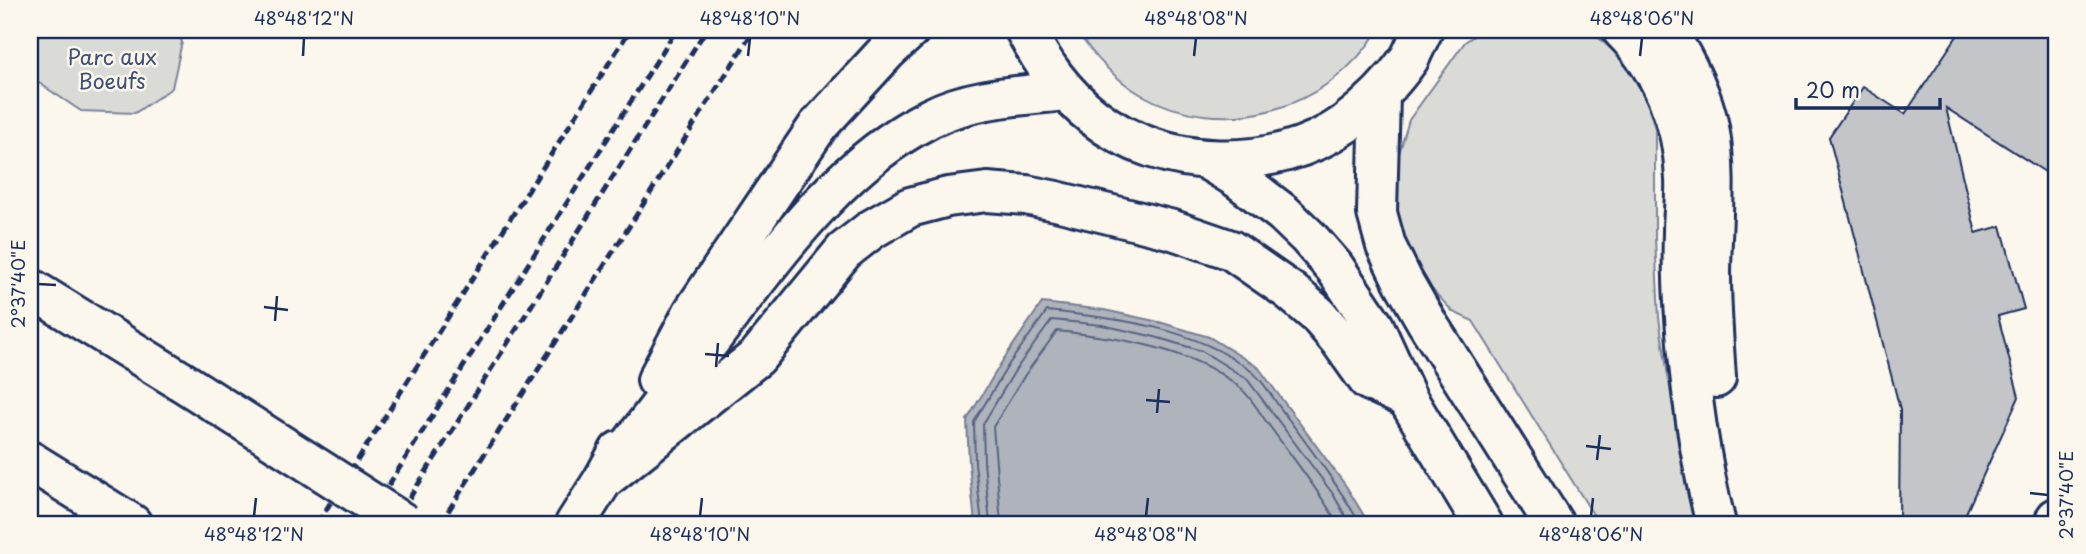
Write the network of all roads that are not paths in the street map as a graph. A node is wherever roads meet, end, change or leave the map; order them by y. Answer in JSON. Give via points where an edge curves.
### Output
{"nodes":[{"id":1,"x":910,"y":30,"type":"edge"},
{"id":2,"x":1025,"y":30,"type":"edge"},
{"id":3,"x":1423,"y":30,"type":"edge"},
{"id":4,"x":1622,"y":30,"type":"edge"},
{"id":5,"x":1666,"y":30,"type":"edge"},
{"id":6,"x":1065,"y":91,"type":"junction"},
{"id":7,"x":1380,"y":94,"type":"junction"},
{"id":8,"x":1207,"y":160,"type":"junction"},
{"id":9,"x":30,"y":288,"type":"edge"},
{"id":10,"x":1407,"y":398,"type":"junction"},
{"id":11,"x":30,"y":461,"type":"edge"},
{"id":12,"x":603,"y":480,"type":"junction"},
{"id":13,"x":2056,"y":518,"type":"edge"},
{"id":14,"x":128,"y":522,"type":"edge"},
{"id":15,"x":405,"y":524,"type":"edge"},
{"id":16,"x":575,"y":524,"type":"edge"},
{"id":17,"x":1483,"y":524,"type":"edge"},
{"id":18,"x":1554,"y":524,"type":"edge"},
{"id":19,"x":1716,"y":524,"type":"edge"},
{"id":20,"x":1743,"y":524,"type":"edge"},
{"id":21,"x":2053,"y":524,"type":"edge"}],
"edges":[{"from":1,"to":12,"type":"main road","via":[[818,126],[767,200],[693,313]]},
{"from":2,"to":6,"type":"main road","via":[[1041,61]]},
{"from":3,"to":7,"type":"main road","via":[[1409,58]]},
{"from":4,"to":19,"type":"main road","via":[[1662,85],[1679,131],[1685,178],[1685,318],[1700,446]]},
{"from":5,"to":20,"type":"main road","via":[[1692,76],[1709,127],[1717,390]]},
{"from":6,"to":8,"type":"main road","via":[[1095,118],[1129,139]]},
{"from":6,"to":12,"type":"main road","via":[[969,103],[931,118],[855,170],[790,236]]},
{"from":7,"to":8,"type":"main road","via":[[1344,124],[1302,146],[1255,158]]},
{"from":7,"to":18,"type":"main road","via":[[1377,213],[1386,246],[1426,321]]},
{"from":8,"to":10,"type":"main road","via":[[1283,213],[1335,268],[1374,326]]},
{"from":9,"to":15,"type":"main road","bridge":true},
{"from":10,"to":12,"type":"main road","via":[[1368,380],[1318,315],[1231,250],[1174,230],[1056,201],[987,192],[909,208],[872,229],[844,251],[757,357]]},
{"from":10,"to":17,"type":"main road"},
{"from":11,"to":14,"type":"main road"},
{"from":12,"to":16,"type":"main road"},
{"from":13,"to":21,"type":"main road"}]}
